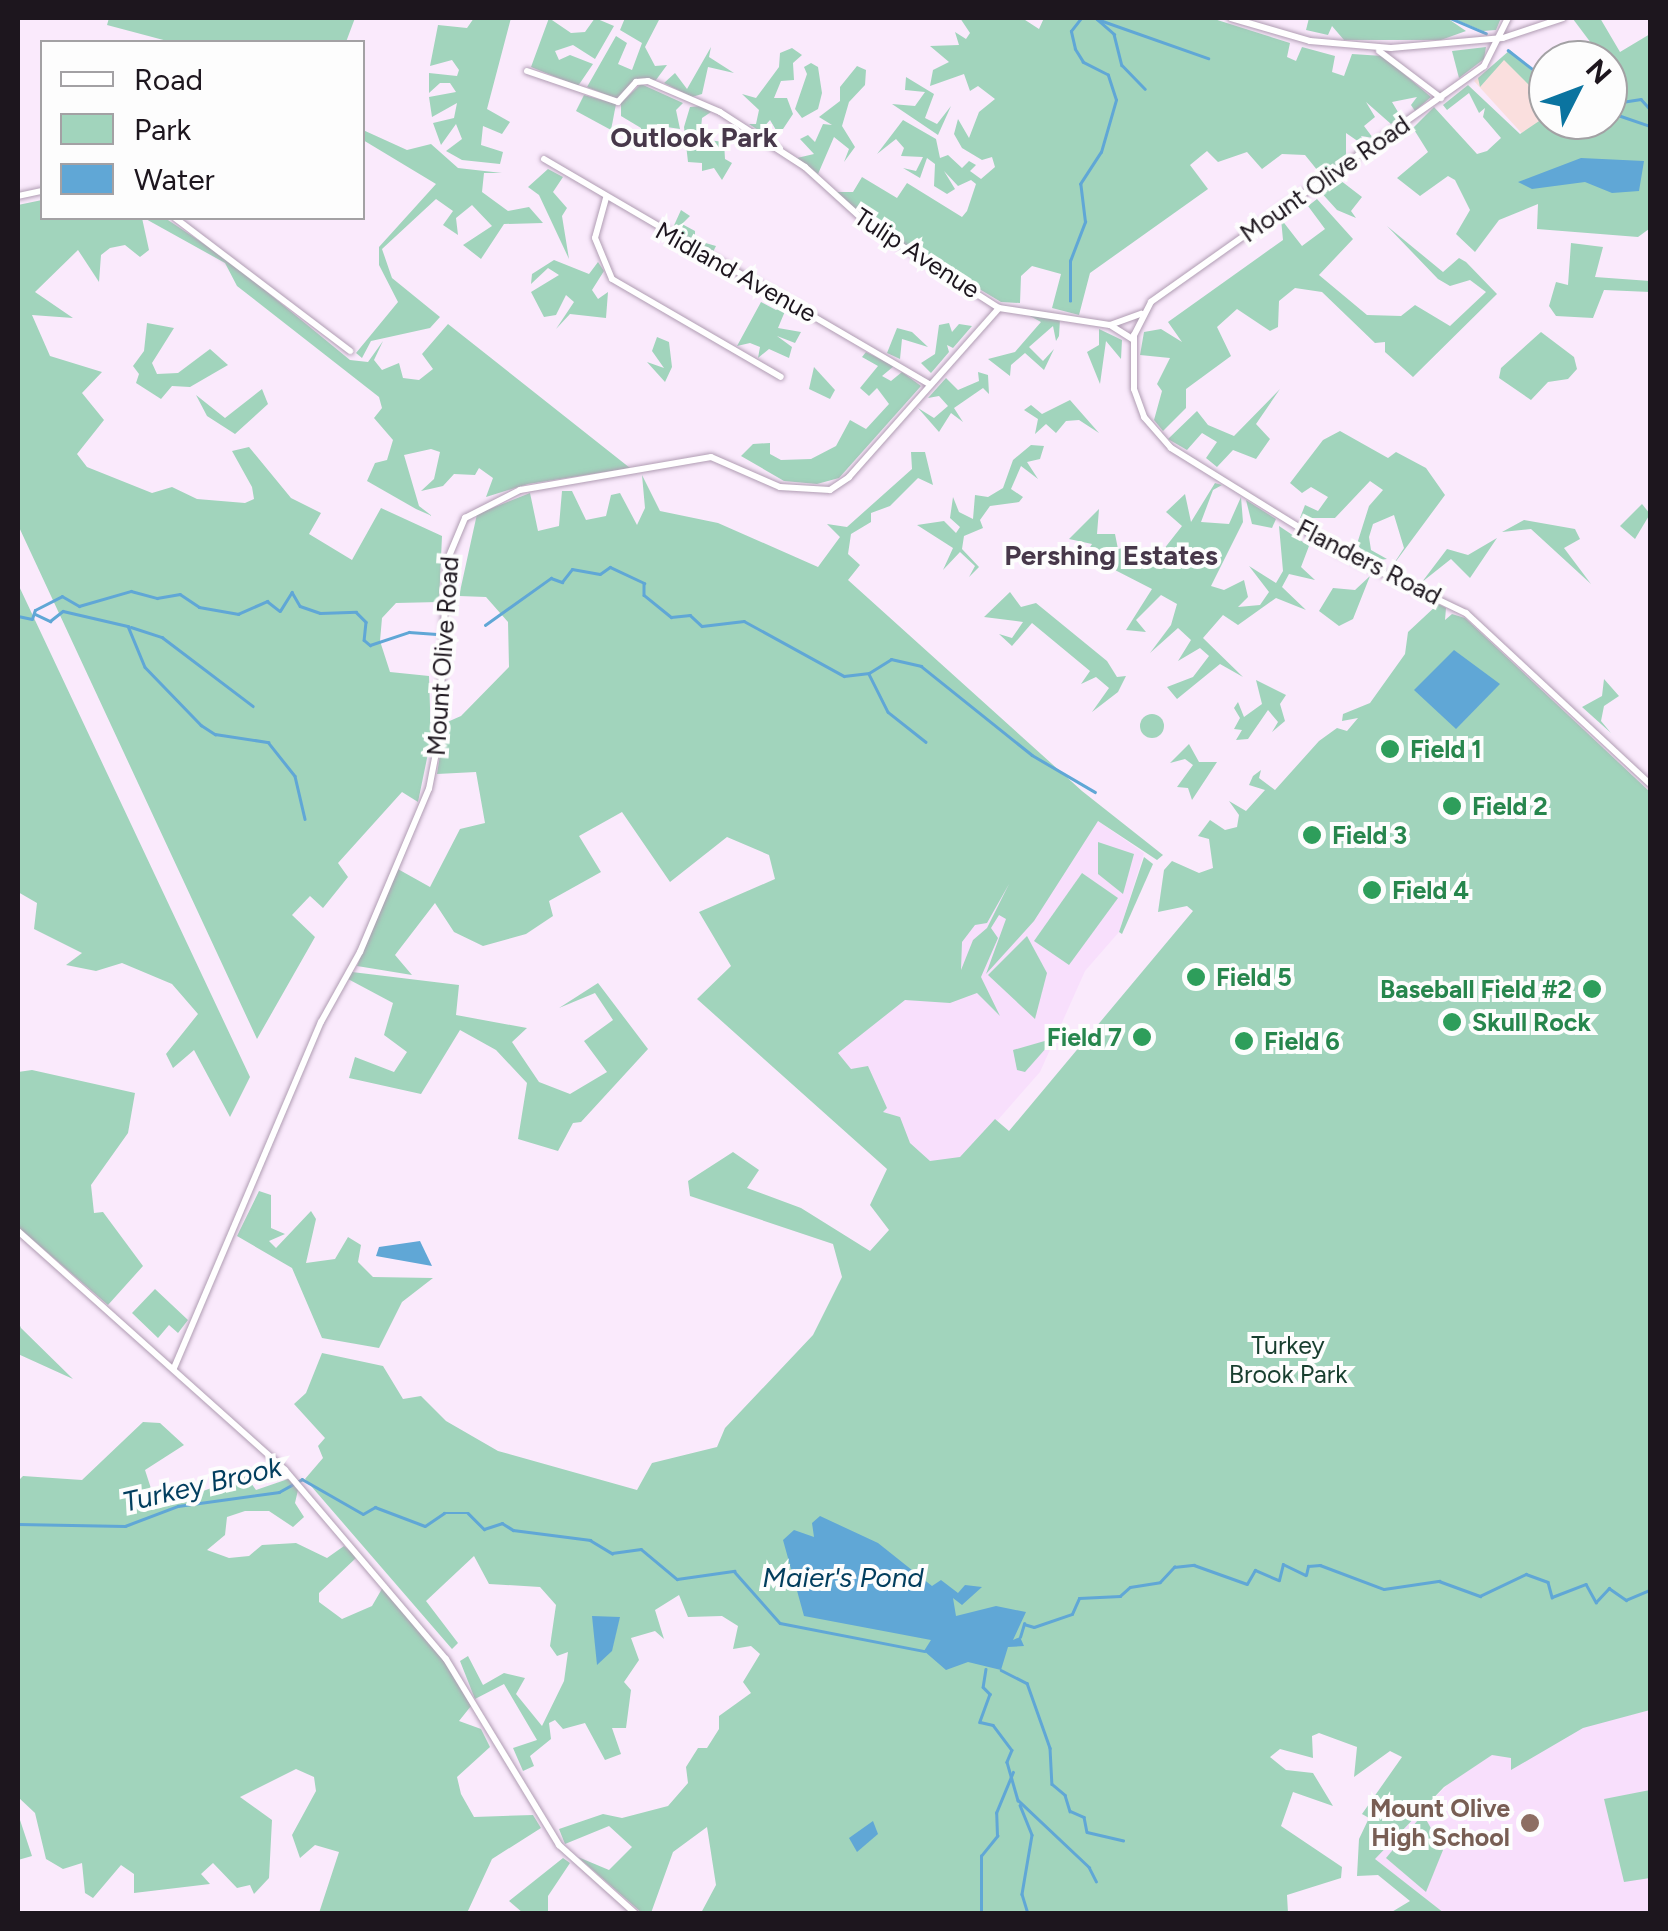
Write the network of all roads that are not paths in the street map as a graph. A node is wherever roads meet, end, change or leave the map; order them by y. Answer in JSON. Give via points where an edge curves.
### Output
{"nodes":[{"id":1,"x":1231,"y":18,"type":"edge"},
{"id":2,"x":1508,"y":18,"type":"edge"},
{"id":3,"x":1563,"y":18,"type":"edge"},
{"id":4,"x":1503,"y":38,"type":"junction"},
{"id":5,"x":1373,"y":48,"type":"junction"},
{"id":6,"x":527,"y":71,"type":"dead end"},
{"id":7,"x":1441,"y":98,"type":"junction"},
{"id":8,"x":544,"y":158,"type":"dead end"},
{"id":9,"x":606,"y":198,"type":"junction"},
{"id":10,"x":179,"y":220,"type":"edge"},
{"id":11,"x":999,"y":308,"type":"junction"},
{"id":12,"x":1142,"y":314,"type":"junction"},
{"id":13,"x":1110,"y":325,"type":"junction"},
{"id":14,"x":1136,"y":328,"type":"joint"},
{"id":15,"x":1134,"y":340,"type":"junction"},
{"id":16,"x":350,"y":352,"type":"dead end"},
{"id":17,"x":781,"y":378,"type":"dead end"},
{"id":18,"x":929,"y":384,"type":"junction"},
{"id":19,"x":1650,"y":784,"type":"edge"},
{"id":20,"x":18,"y":1231,"type":"edge"},
{"id":21,"x":174,"y":1368,"type":"junction"},
{"id":22,"x":636,"y":1914,"type":"edge"}],
"edges":[{"from":1,"to":5,"type":"street","via":[[1310,41]]},
{"from":2,"to":4,"type":"street"},
{"from":3,"to":4,"type":"street"},
{"from":4,"to":5,"type":"street"},
{"from":4,"to":7,"type":"street","name":"Mount Olive Road","via":[[1489,62]]},
{"from":5,"to":7,"type":"street"},
{"from":6,"to":11,"type":"street","name":"Tulip Avenue","via":[[618,102],[637,81],[648,81],[720,112],[805,168],[869,225]]},
{"from":7,"to":12,"type":"street","name":"Mount Olive Road","via":[[1169,287]]},
{"from":8,"to":9,"type":"street","name":"Midland Avenue"},
{"from":9,"to":17,"type":"street","via":[[595,238],[612,278]]},
{"from":9,"to":18,"type":"street","name":"Midland Avenue"},
{"from":10,"to":16,"type":"street"},
{"from":11,"to":13,"type":"street","name":"Mount Olive Road"},
{"from":11,"to":18,"type":"street","name":"Mount Olive Road"},
{"from":12,"to":13,"type":"street","name":"Mount Olive Road"},
{"from":12,"to":14,"type":"street","name":"Mount Olive Road"},
{"from":13,"to":15,"type":"street","name":"Mount Olive Road"},
{"from":14,"to":15,"type":"street","name":"Flanders Road"},
{"from":15,"to":19,"type":"street","name":"Flanders Road","via":[[1136,399],[1167,446],[1333,549],[1466,613]]},
{"from":18,"to":21,"type":"street","name":"Mount Olive Road","via":[[830,490],[780,488],[711,457],[513,491],[479,506],[461,524],[446,561],[438,737],[429,789]]},
{"from":20,"to":21,"type":"street"},
{"from":21,"to":22,"type":"street","via":[[300,1487],[446,1660],[558,1844]]}]}
